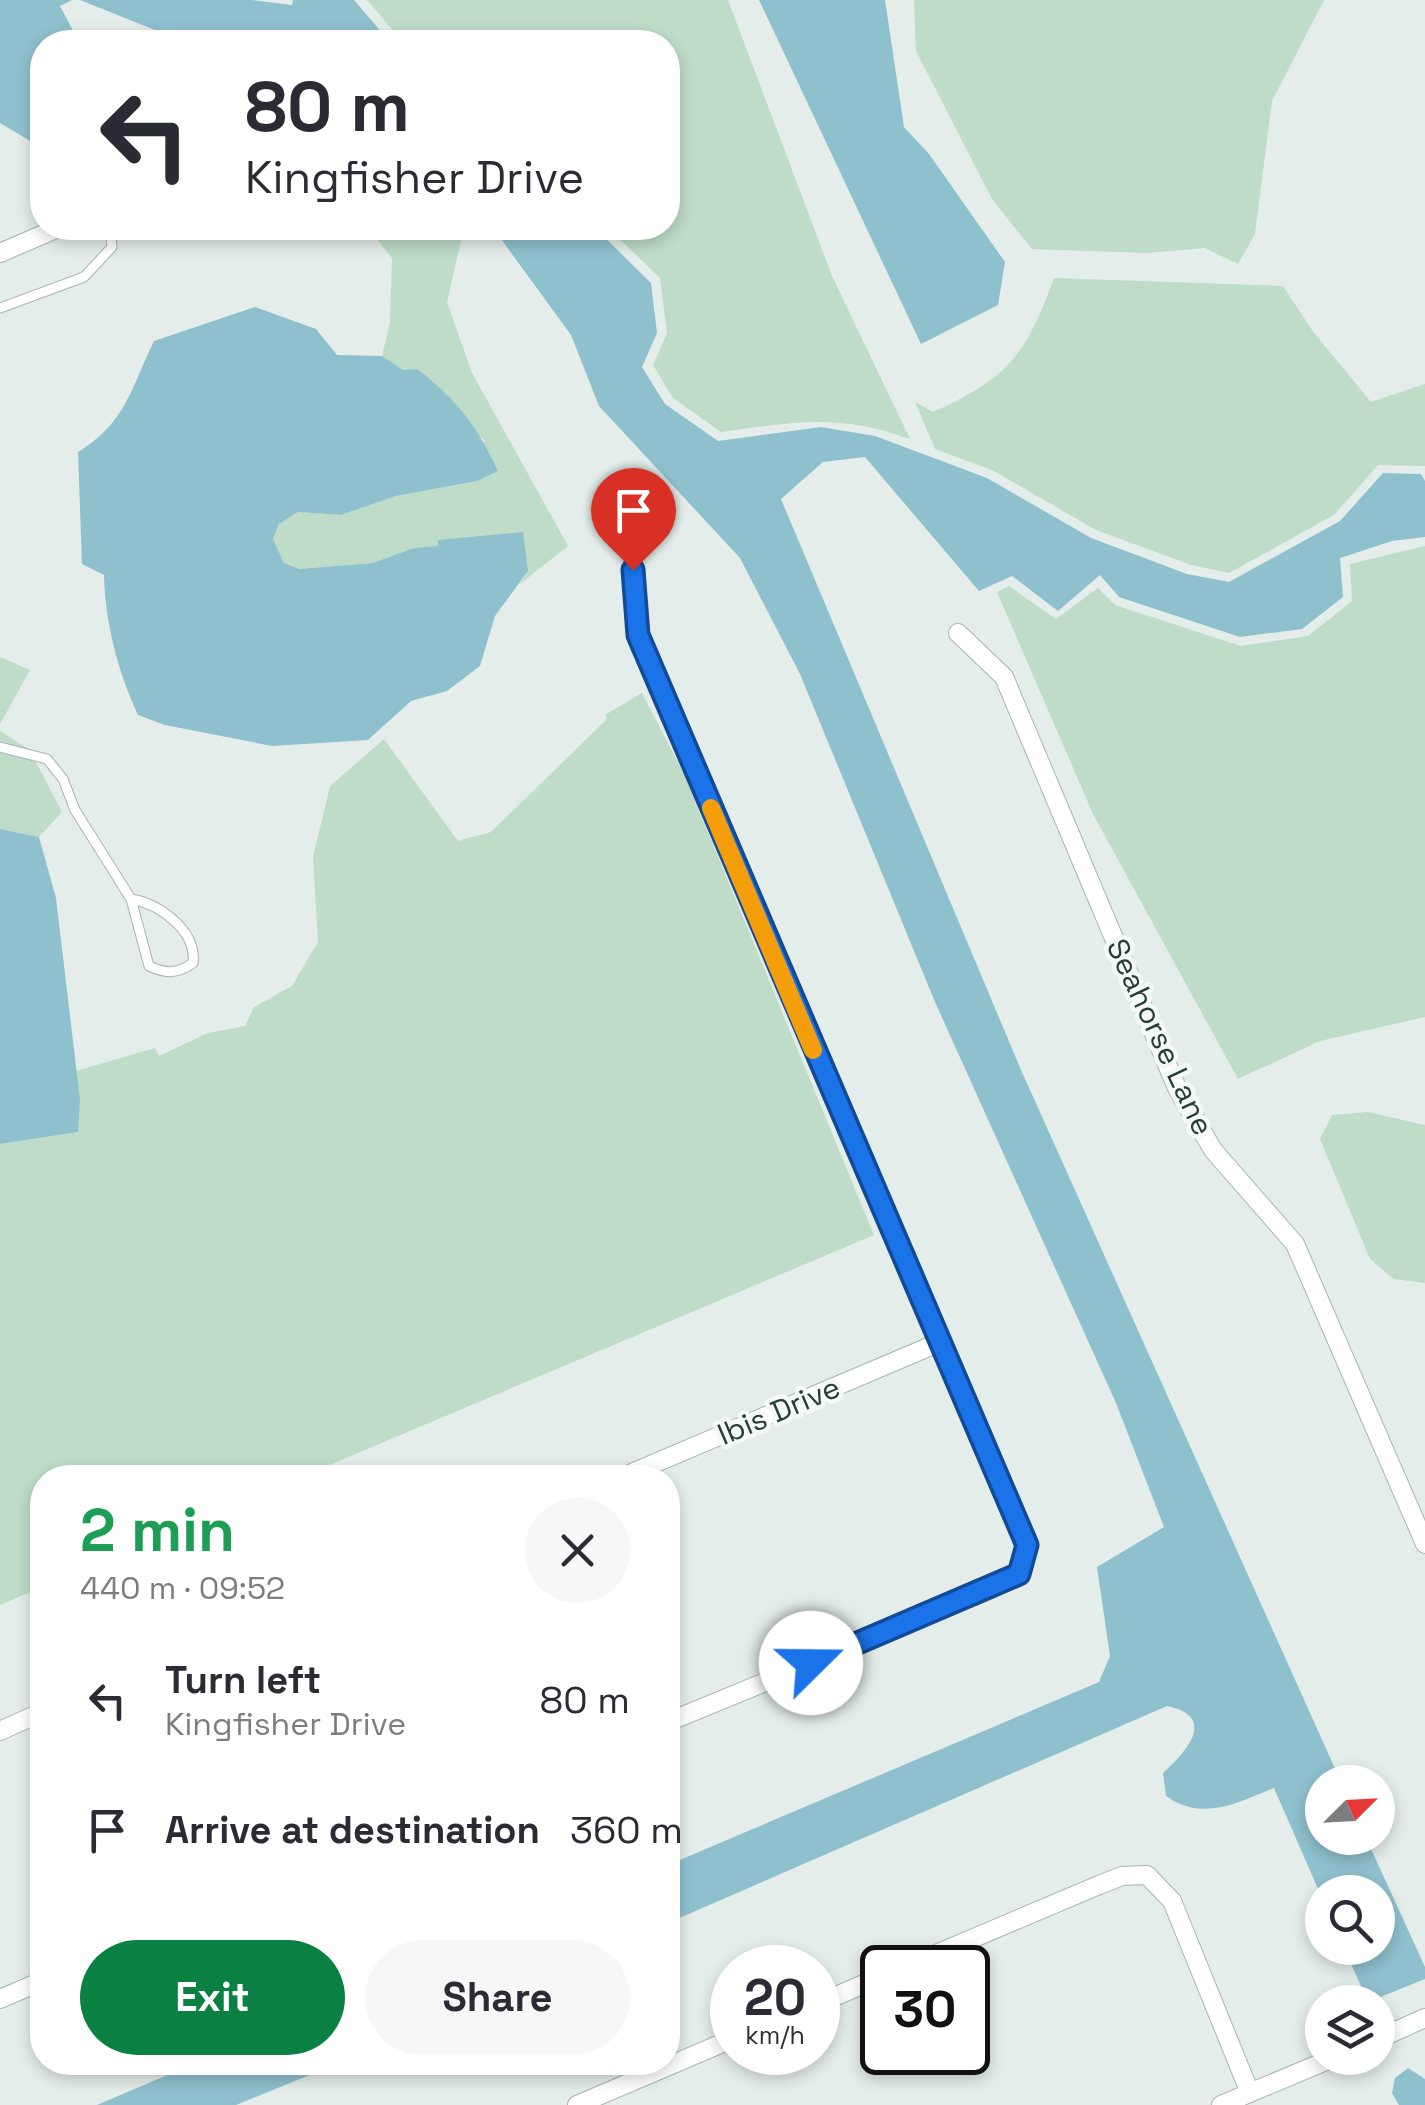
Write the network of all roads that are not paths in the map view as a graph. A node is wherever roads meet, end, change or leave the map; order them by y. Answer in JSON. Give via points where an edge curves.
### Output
{"nodes":[{"id":1,"x":30,"y":240,"type":"edge"},
{"id":2,"x":111,"y":240,"type":"edge"},
{"id":3,"x":0,"y":252,"type":"edge"},
{"id":4,"x":0,"y":308,"type":"edge"},
{"id":5,"x":633,"y":570,"type":"dead end"},
{"id":6,"x":958,"y":634,"type":"dead end"},
{"id":7,"x":0,"y":748,"type":"edge"},
{"id":8,"x":132,"y":899,"type":"junction"},
{"id":9,"x":938,"y":1343,"type":"junction"},
{"id":10,"x":651,"y":1465,"type":"edge"},
{"id":11,"x":1425,"y":1544,"type":"edge"},
{"id":12,"x":680,"y":1717,"type":"edge"},
{"id":13,"x":30,"y":1723,"type":"edge"},
{"id":14,"x":0,"y":1731,"type":"edge"},
{"id":15,"x":957,"y":1945,"type":"edge"},
{"id":16,"x":30,"y":1986,"type":"edge"},
{"id":17,"x":0,"y":1999,"type":"edge"},
{"id":18,"x":1425,"y":2018,"type":"edge"},
{"id":19,"x":1395,"y":2031,"type":"edge"},
{"id":20,"x":710,"y":2049,"type":"edge"},
{"id":21,"x":680,"y":2062,"type":"edge"},
{"id":22,"x":1305,"y":2070,"type":"edge"},
{"id":23,"x":649,"y":2075,"type":"edge"},
{"id":24,"x":1250,"y":2093,"type":"junction"},
{"id":25,"x":577,"y":2105,"type":"edge"},
{"id":26,"x":1221,"y":2105,"type":"edge"}],
"edges":[{"from":1,"to":3,"type":"street"},
{"from":2,"to":4,"type":"lane","via":[[84,277]]},
{"from":5,"to":9,"type":"street","via":[[638,635]]},
{"from":6,"to":11,"type":"street","name":"Seahorse Lane","via":[[1004,677],[1177,1088],[1213,1150],[1295,1244]]},
{"from":7,"to":8,"type":"lane","via":[[47,760],[58,770],[74,810]]},
{"from":8,"to":8,"type":"lane","via":[[150,903],[186,934],[193,962],[164,973],[149,966]]},
{"from":9,"to":10,"type":"street","name":"Ibis Drive"},
{"from":9,"to":12,"type":"street","via":[[1027,1545],[1019,1574]]},
{"from":13,"to":14,"type":"street"},
{"from":15,"to":24,"type":"street","via":[[1111,1880],[1147,1875],[1172,1901]]},
{"from":16,"to":17,"type":"street"},
{"from":18,"to":19,"type":"street"},
{"from":20,"to":21,"type":"street"},
{"from":22,"to":24,"type":"street"},
{"from":23,"to":25,"type":"street"},
{"from":24,"to":26,"type":"street"}]}
